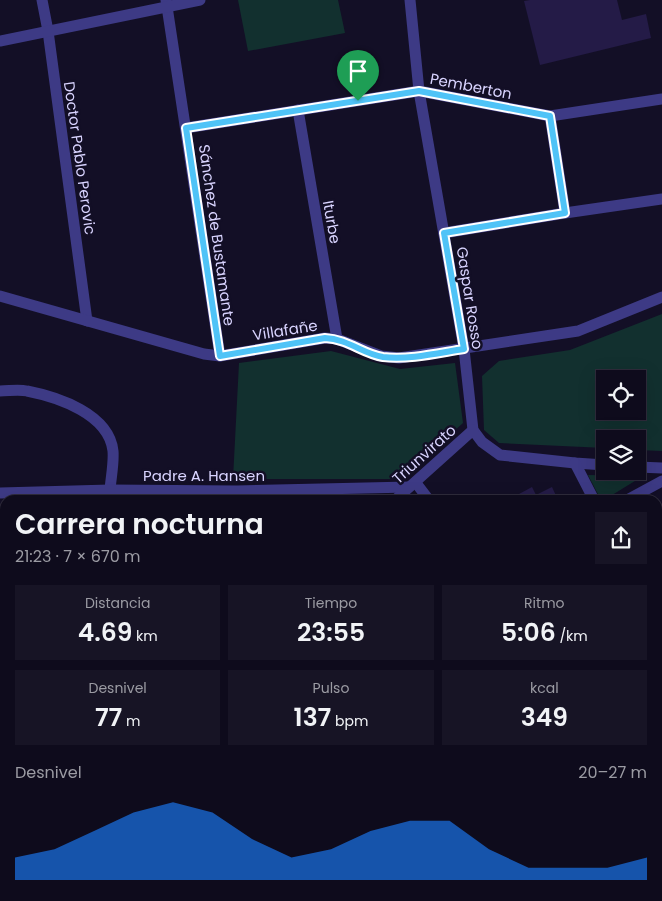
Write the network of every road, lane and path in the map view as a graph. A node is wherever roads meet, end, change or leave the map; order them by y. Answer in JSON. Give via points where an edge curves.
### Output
{"nodes":[{"id":1,"x":42,"y":0,"type":"edge"},
{"id":2,"x":200,"y":0,"type":"edge"},
{"id":3,"x":410,"y":0,"type":"edge"},
{"id":4,"x":167,"y":3,"type":"edge"},
{"id":5,"x":48,"y":31,"type":"junction"},
{"id":6,"x":0,"y":41,"type":"edge"},
{"id":7,"x":419,"y":91,"type":"junction"},
{"id":8,"x":662,"y":99,"type":"edge"},
{"id":9,"x":298,"y":110,"type":"junction"},
{"id":10,"x":550,"y":116,"type":"junction"},
{"id":11,"x":186,"y":128,"type":"junction"},
{"id":12,"x":662,"y":199,"type":"edge"},
{"id":13,"x":565,"y":213,"type":"junction"},
{"id":14,"x":444,"y":233,"type":"junction"},
{"id":15,"x":0,"y":296,"type":"edge"},
{"id":16,"x":662,"y":297,"type":"edge"},
{"id":17,"x":87,"y":320,"type":"junction"},
{"id":18,"x":337,"y":339,"type":"junction"},
{"id":19,"x":464,"y":349,"type":"junction"},
{"id":20,"x":220,"y":356,"type":"junction"},
{"id":21,"x":0,"y":391,"type":"edge"},
{"id":22,"x":473,"y":430,"type":"junction"},
{"id":23,"x":575,"y":463,"type":"junction"},
{"id":24,"x":596,"y":464,"type":"edge"},
{"id":25,"x":646,"y":467,"type":"edge"},
{"id":26,"x":662,"y":468,"type":"edge"},
{"id":27,"x":662,"y":480,"type":"edge"},
{"id":28,"x":412,"y":485,"type":"junction"},
{"id":29,"x":110,"y":490,"type":"junction"},
{"id":30,"x":0,"y":492,"type":"edge"},
{"id":31,"x":401,"y":495,"type":"edge"},
{"id":32,"x":423,"y":495,"type":"edge"},
{"id":33,"x":591,"y":495,"type":"edge"},
{"id":34,"x":636,"y":495,"type":"edge"}],
"edges":[{"from":1,"to":5,"type":"street","name":"Doctor Pablo Perovic"},
{"from":2,"to":4,"type":"street"},
{"from":3,"to":7,"type":"street","name":"Gaspar Rosso"},
{"from":4,"to":5,"type":"street"},
{"from":4,"to":11,"type":"street","name":"Sánchez de Bustamante"},
{"from":5,"to":6,"type":"street"},
{"from":5,"to":17,"type":"street","name":"Doctor Pablo Perovic"},
{"from":7,"to":9,"type":"street","name":"Pemberton"},
{"from":7,"to":10,"type":"street","name":"Pemberton"},
{"from":7,"to":14,"type":"street","name":"Gaspar Rosso"},
{"from":8,"to":10,"type":"street","name":"Pemberton"},
{"from":9,"to":11,"type":"street","name":"Pemberton"},
{"from":9,"to":18,"type":"street","name":"Iturbe"},
{"from":10,"to":13,"type":"street"},
{"from":11,"to":20,"type":"street","name":"Sánchez de Bustamante"},
{"from":12,"to":13,"type":"street"},
{"from":13,"to":14,"type":"street"},
{"from":14,"to":19,"type":"street","name":"Gaspar Rosso"},
{"from":15,"to":17,"type":"street","name":"Villafañe"},
{"from":16,"to":19,"type":"street","name":"Villafañe","via":[[578,332]]},
{"from":17,"to":20,"type":"street","name":"Villafañe"},
{"from":18,"to":19,"type":"street","name":"Villafañe","via":[[381,356],[399,358]]},
{"from":18,"to":20,"type":"street","name":"Villafañe","via":[[325,338]]},
{"from":19,"to":22,"type":"street","name":"Gaspar Rosso"},
{"from":21,"to":29,"type":"street","via":[[41,395],[77,407],[93,417],[105,431],[113,452]]},
{"from":22,"to":23,"type":"street","via":[[482,442],[500,455]]},
{"from":22,"to":28,"type":"street","name":"Triunvirato"},
{"from":23,"to":24,"type":"street"},
{"from":23,"to":33,"type":"street"},
{"from":25,"to":26,"type":"street"},
{"from":27,"to":34,"type":"street"},
{"from":28,"to":29,"type":"street","name":"Padre A. Hansen","via":[[237,491]]},
{"from":28,"to":31,"type":"street","name":"Triunvirato"},
{"from":28,"to":32,"type":"street"},
{"from":29,"to":30,"type":"street","name":"Padre A. Hansen"}]}
